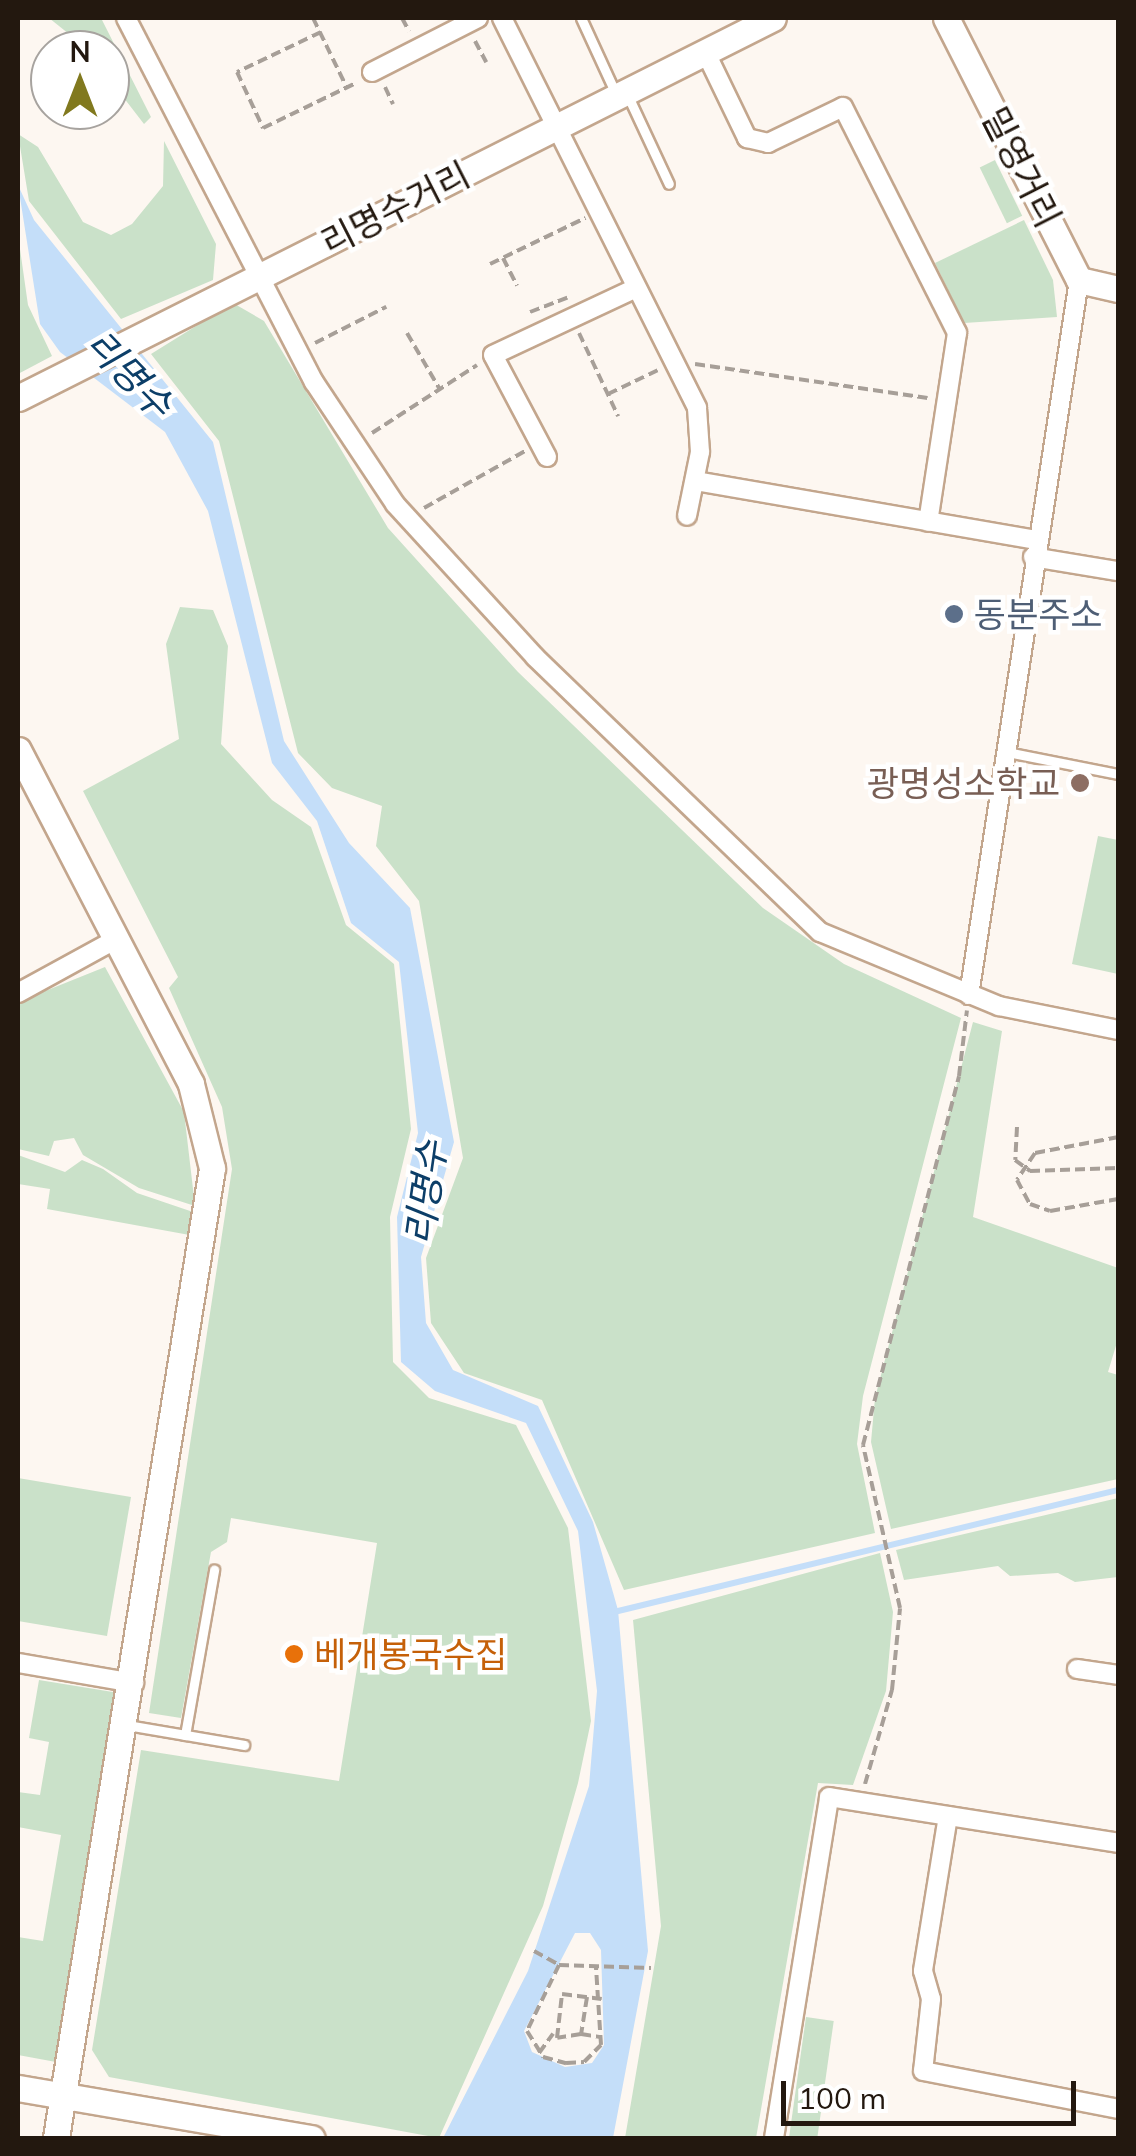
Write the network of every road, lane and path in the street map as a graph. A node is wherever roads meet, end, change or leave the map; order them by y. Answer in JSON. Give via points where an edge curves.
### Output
{"nodes":[{"id":1,"x":126,"y":18,"type":"edge"},
{"id":2,"x":314,"y":18,"type":"edge"},
{"id":3,"x":502,"y":18,"type":"edge"},
{"id":4,"x":581,"y":18,"type":"edge"},
{"id":5,"x":772,"y":18,"type":"edge"},
{"id":6,"x":946,"y":18,"type":"edge"},
{"id":7,"x":472,"y":20,"type":"edge"},
{"id":8,"x":320,"y":32,"type":"junction"},
{"id":9,"x":705,"y":52,"type":"junction"},
{"id":10,"x":486,"y":62,"type":"dead end"},
{"id":11,"x":372,"y":72,"type":"joint"},
{"id":12,"x":347,"y":88,"type":"junction"},
{"id":13,"x":621,"y":94,"type":"junction"},
{"id":14,"x":556,"y":127,"type":"junction"},
{"id":15,"x":670,"y":184,"type":"dead end"},
{"id":16,"x":598,"y":212,"type":"junction"},
{"id":17,"x":503,"y":258,"type":"junction"},
{"id":18,"x":490,"y":264,"type":"dead end"},
{"id":19,"x":256,"y":278,"type":"junction"},
{"id":20,"x":1078,"y":280,"type":"junction"},
{"id":21,"x":516,"y":286,"type":"dead end"},
{"id":22,"x":636,"y":288,"type":"junction"},
{"id":23,"x":1118,"y":289,"type":"edge"},
{"id":24,"x":386,"y":308,"type":"dead end"},
{"id":25,"x":572,"y":319,"type":"junction"},
{"id":26,"x":407,"y":333,"type":"dead end"},
{"id":27,"x":298,"y":352,"type":"junction"},
{"id":28,"x":494,"y":355,"type":"junction"},
{"id":29,"x":676,"y":362,"type":"junction"},
{"id":30,"x":439,"y":388,"type":"junction"},
{"id":31,"x":28,"y":393,"type":"edge"},
{"id":32,"x":608,"y":394,"type":"junction"},
{"id":33,"x":947,"y":400,"type":"junction"},
{"id":34,"x":618,"y":416,"type":"dead end"},
{"id":35,"x":355,"y":444,"type":"junction"},
{"id":36,"x":543,"y":450,"type":"joint"},
{"id":37,"x":694,"y":481,"type":"junction"},
{"id":38,"x":687,"y":516,"type":"dead end"},
{"id":39,"x":407,"y":518,"type":"junction"},
{"id":40,"x":928,"y":522,"type":"junction"},
{"id":41,"x":1035,"y":548,"type":"junction"},
{"id":42,"x":1118,"y":572,"type":"edge"},
{"id":43,"x":18,"y":750,"type":"edge"},
{"id":44,"x":1005,"y":752,"type":"junction"},
{"id":45,"x":1118,"y":774,"type":"edge"},
{"id":46,"x":115,"y":940,"type":"junction"},
{"id":47,"x":18,"y":992,"type":"edge"},
{"id":48,"x":969,"y":995,"type":"junction"},
{"id":49,"x":1118,"y":1030,"type":"edge"},
{"id":50,"x":1016,"y":1127,"type":"dead end"},
{"id":51,"x":1118,"y":1137,"type":"edge"},
{"id":52,"x":1118,"y":1168,"type":"edge"},
{"id":53,"x":1118,"y":1200,"type":"edge"},
{"id":54,"x":214,"y":1570,"type":"dead end"},
{"id":55,"x":18,"y":1663,"type":"edge"},
{"id":56,"x":1077,"y":1669,"type":"dead end"},
{"id":57,"x":1118,"y":1675,"type":"edge"},
{"id":58,"x":134,"y":1683,"type":"junction"},
{"id":59,"x":127,"y":1725,"type":"junction"},
{"id":60,"x":185,"y":1735,"type":"junction"},
{"id":61,"x":244,"y":1746,"type":"dead end"},
{"id":62,"x":856,"y":1802,"type":"junction"},
{"id":63,"x":948,"y":1816,"type":"junction"},
{"id":64,"x":1118,"y":1843,"type":"edge"},
{"id":65,"x":534,"y":1951,"type":"dead end"},
{"id":66,"x":559,"y":1965,"type":"junction"},
{"id":67,"x":596,"y":1967,"type":"junction"},
{"id":68,"x":652,"y":1968,"type":"dead end"},
{"id":69,"x":546,"y":1985,"type":"junction"},
{"id":70,"x":559,"y":1997,"type":"junction"},
{"id":71,"x":587,"y":1997,"type":"junction"},
{"id":72,"x":602,"y":1999,"type":"junction"},
{"id":73,"x":554,"y":2034,"type":"junction"},
{"id":74,"x":580,"y":2034,"type":"junction"},
{"id":75,"x":602,"y":2037,"type":"junction"},
{"id":76,"x":539,"y":2053,"type":"junction"},
{"id":77,"x":18,"y":2088,"type":"edge"},
{"id":78,"x":63,"y":2096,"type":"junction"},
{"id":79,"x":1118,"y":2098,"type":"edge"},
{"id":80,"x":1098,"y":2105,"type":"junction"},
{"id":81,"x":1118,"y":2108,"type":"edge"},
{"id":82,"x":56,"y":2138,"type":"edge"},
{"id":83,"x":312,"y":2138,"type":"edge"},
{"id":84,"x":774,"y":2138,"type":"edge"}],
"edges":[{"from":1,"to":19,"type":"street"},
{"from":2,"to":8,"type":"path"},
{"from":3,"to":14,"type":"street"},
{"from":4,"to":13,"type":"lane"},
{"from":5,"to":9,"type":"street","name":"리명수거리"},
{"from":6,"to":20,"type":"street","name":"밀영거리"},
{"from":7,"to":10,"type":"path"},
{"from":7,"to":11,"type":"street"},
{"from":8,"to":12,"type":"path"},
{"from":8,"to":12,"type":"path","via":[[237,72],[256,114],[263,128]]},
{"from":9,"to":13,"type":"street","name":"리명수거리"},
{"from":9,"to":33,"type":"street","via":[[747,138],[758,143],[844,107],[957,333]]},
{"from":11,"to":12,"type":"path"},
{"from":13,"to":14,"type":"street","name":"리명수거리"},
{"from":13,"to":15,"type":"lane"},
{"from":14,"to":16,"type":"street"},
{"from":14,"to":19,"type":"street","name":"리명수거리"},
{"from":16,"to":17,"type":"path"},
{"from":16,"to":22,"type":"street"},
{"from":17,"to":18,"type":"path"},
{"from":17,"to":21,"type":"path"},
{"from":19,"to":27,"type":"street"},
{"from":19,"to":31,"type":"street","name":"리명수거리"},
{"from":20,"to":23,"type":"street"},
{"from":20,"to":41,"type":"street"},
{"from":22,"to":25,"type":"street"},
{"from":22,"to":29,"type":"street"},
{"from":24,"to":27,"type":"path"},
{"from":25,"to":28,"type":"street"},
{"from":25,"to":32,"type":"path"},
{"from":26,"to":30,"type":"path"},
{"from":27,"to":35,"type":"street"},
{"from":28,"to":30,"type":"path"},
{"from":28,"to":36,"type":"street"},
{"from":29,"to":32,"type":"path"},
{"from":29,"to":33,"type":"path"},
{"from":29,"to":37,"type":"street","via":[[701,428]]},
{"from":30,"to":35,"type":"path"},
{"from":32,"to":34,"type":"path"},
{"from":33,"to":40,"type":"street"},
{"from":35,"to":39,"type":"street"},
{"from":36,"to":39,"type":"path"},
{"from":37,"to":38,"type":"street"},
{"from":37,"to":40,"type":"street"},
{"from":39,"to":48,"type":"street","via":[[784,906],[820,932]]},
{"from":40,"to":41,"type":"street"},
{"from":41,"to":42,"type":"street"},
{"from":41,"to":44,"type":"street"},
{"from":43,"to":46,"type":"street"},
{"from":44,"to":45,"type":"lane"},
{"from":44,"to":48,"type":"street"},
{"from":46,"to":47,"type":"street"},
{"from":46,"to":58,"type":"street","via":[[191,1084],[212,1168]]},
{"from":48,"to":49,"type":"street"},
{"from":48,"to":62,"type":"path","via":[[959,1076],[870,1398],[868,1467],[898,1598],[892,1690]]},
{"from":50,"to":52,"type":"path","via":[[1014,1160],[1030,1171]]},
{"from":51,"to":53,"type":"path","bridge":true,"via":[[1036,1153],[1017,1180],[1030,1204],[1050,1210]]},
{"from":54,"to":60,"type":"lane"},
{"from":55,"to":58,"type":"street"},
{"from":56,"to":57,"type":"street"},
{"from":58,"to":59,"type":"street"},
{"from":59,"to":60,"type":"lane"},
{"from":59,"to":78,"type":"street"},
{"from":60,"to":61,"type":"lane"},
{"from":62,"to":63,"type":"street"},
{"from":62,"to":84,"type":"street","via":[[829,1798]]},
{"from":63,"to":64,"type":"street"},
{"from":63,"to":80,"type":"street","via":[[923,1971],[931,1999],[923,2071]]},
{"from":65,"to":66,"type":"path"},
{"from":66,"to":67,"type":"path"},
{"from":66,"to":69,"type":"path"},
{"from":67,"to":68,"type":"path"},
{"from":67,"to":72,"type":"path"},
{"from":69,"to":70,"type":"path"},
{"from":69,"to":76,"type":"path","via":[[527,2031]]},
{"from":70,"to":71,"type":"path","via":[[573,1988]]},
{"from":70,"to":73,"type":"path"},
{"from":71,"to":72,"type":"path"},
{"from":71,"to":74,"type":"path"},
{"from":72,"to":75,"type":"path"},
{"from":73,"to":74,"type":"path","via":[[562,2041]]},
{"from":73,"to":76,"type":"path"},
{"from":74,"to":75,"type":"path"},
{"from":75,"to":76,"type":"path","via":[[584,2062]]},
{"from":77,"to":78,"type":"street"},
{"from":78,"to":82,"type":"street"},
{"from":78,"to":83,"type":"street"},
{"from":79,"to":80,"type":"street"},
{"from":80,"to":81,"type":"street"}]}
